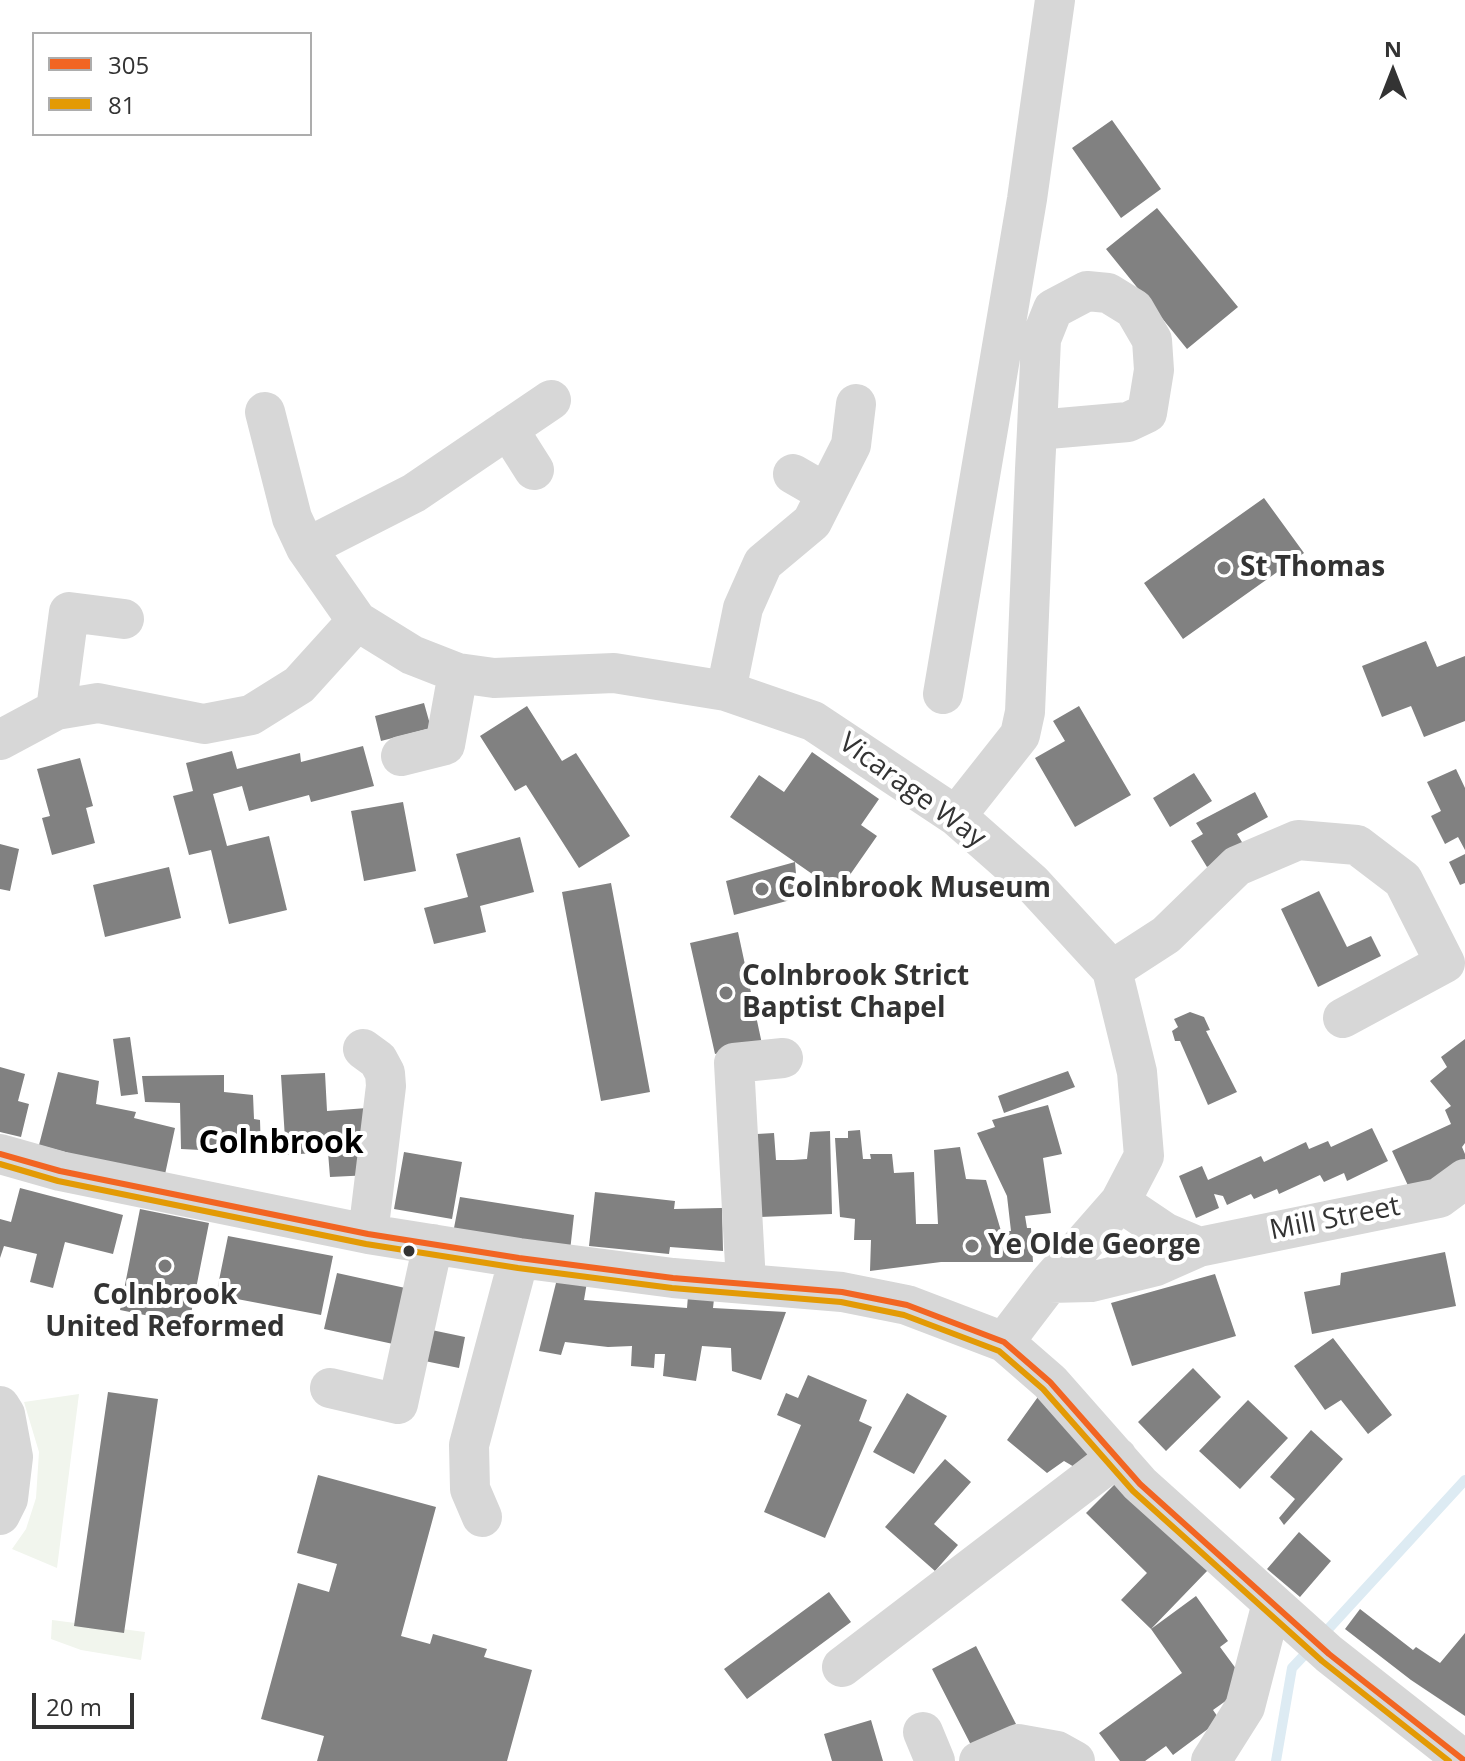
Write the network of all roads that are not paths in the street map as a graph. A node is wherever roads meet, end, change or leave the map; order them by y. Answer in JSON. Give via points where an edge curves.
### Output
{"nodes":[{"id":1,"x":1055,"y":0,"type":"edge"},
{"id":2,"x":551,"y":400,"type":"dead end"},
{"id":3,"x":856,"y":404,"type":"dead end"},
{"id":4,"x":265,"y":412,"type":"dead end"},
{"id":5,"x":508,"y":429,"type":"junction"},
{"id":6,"x":1037,"y":430,"type":"dead end"},
{"id":7,"x":534,"y":470,"type":"dead end"},
{"id":8,"x":306,"y":548,"type":"junction"},
{"id":9,"x":124,"y":619,"type":"dead end"},
{"id":10,"x":357,"y":621,"type":"junction"},
{"id":11,"x":458,"y":673,"type":"junction"},
{"id":12,"x":726,"y":691,"type":"junction"},
{"id":13,"x":943,"y":694,"type":"dead end"},
{"id":14,"x":56,"y":710,"type":"junction"},
{"id":15,"x":0,"y":740,"type":"edge"},
{"id":16,"x":401,"y":756,"type":"dead end"},
{"id":17,"x":956,"y":816,"type":"junction"},
{"id":18,"x":1112,"y":970,"type":"junction"},
{"id":19,"x":1343,"y":1018,"type":"dead end"},
{"id":20,"x":363,"y":1049,"type":"dead end"},
{"id":21,"x":783,"y":1058,"type":"dead end"},
{"id":22,"x":0,"y":1154,"type":"edge"},
{"id":23,"x":1465,"y":1179,"type":"edge"},
{"id":24,"x":1120,"y":1202,"type":"junction"},
{"id":25,"x":368,"y":1234,"type":"junction"},
{"id":26,"x":433,"y":1244,"type":"junction"},
{"id":27,"x":1199,"y":1247,"type":"junction"},
{"id":28,"x":519,"y":1258,"type":"junction"},
{"id":29,"x":746,"y":1283,"type":"junction"},
{"id":30,"x":1049,"y":1283,"type":"junction"},
{"id":31,"x":1004,"y":1342,"type":"junction"},
{"id":32,"x":330,"y":1388,"type":"dead end"},
{"id":33,"x":0,"y":1406,"type":"edge"},
{"id":34,"x":1117,"y":1457,"type":"junction"},
{"id":35,"x":0,"y":1515,"type":"edge"},
{"id":36,"x":482,"y":1517,"type":"dead end"},
{"id":37,"x":1279,"y":1609,"type":"junction"},
{"id":38,"x":842,"y":1667,"type":"dead end"},
{"id":39,"x":979,"y":1761,"type":"edge"},
{"id":40,"x":1075,"y":1761,"type":"edge"},
{"id":41,"x":1211,"y":1761,"type":"edge"},
{"id":42,"x":1465,"y":1761,"type":"edge"}],
"edges":[{"from":1,"to":13,"type":"street","via":[[1027,199]]},
{"from":2,"to":5,"type":"street"},
{"from":3,"to":12,"type":"street","via":[[851,445],[810,484],[812,522],[763,563],[743,608]]},
{"from":4,"to":8,"type":"street","name":"Vicarage Way","via":[[292,518]]},
{"from":5,"to":7,"type":"street"},
{"from":5,"to":8,"type":"street","via":[[414,493]]},
{"from":6,"to":17,"type":"street","via":[[1025,712],[1020,735]]},
{"from":8,"to":10,"type":"street","name":"Vicarage Way"},
{"from":9,"to":14,"type":"street","via":[[69,612]]},
{"from":10,"to":11,"type":"street","name":"Vicarage Way","via":[[412,655]]},
{"from":10,"to":14,"type":"street","via":[[299,685],[251,715],[204,724],[98,703]]},
{"from":11,"to":12,"type":"street","name":"Vicarage Way","via":[[494,678],[614,673]]},
{"from":11,"to":16,"type":"street","via":[[445,745]]},
{"from":12,"to":17,"type":"street","name":"Vicarage Way","via":[[813,721]]},
{"from":14,"to":15,"type":"street"},
{"from":17,"to":18,"type":"street","name":"Vicarage Way","via":[[1032,883]]},
{"from":18,"to":19,"type":"street","via":[[1166,935],[1237,866],[1298,840],[1357,845],[1403,880],[1445,963]]},
{"from":18,"to":24,"type":"street","name":"Vicarage Way","via":[[1137,1072],[1144,1156]]},
{"from":20,"to":25,"type":"street","via":[[378,1060],[386,1086]]},
{"from":21,"to":29,"type":"street","via":[[734,1063]]},
{"from":22,"to":25,"type":"street"},
{"from":23,"to":27,"type":"street","name":"Mill Street","via":[[1439,1198]]},
{"from":24,"to":27,"type":"street","via":[[1166,1233]]},
{"from":24,"to":30,"type":"street","name":"Vicarage Way"},
{"from":25,"to":26,"type":"street"},
{"from":26,"to":28,"type":"street"},
{"from":26,"to":32,"type":"street","via":[[398,1404]]},
{"from":27,"to":30,"type":"street","name":"Mill Street","via":[[1156,1266],[1091,1282]]},
{"from":28,"to":29,"type":"street"},
{"from":28,"to":36,"type":"street","via":[[469,1445],[470,1489]]},
{"from":29,"to":31,"type":"street","via":[[842,1292],[907,1305]]},
{"from":30,"to":31,"type":"street","name":"Vicarage Way"},
{"from":31,"to":34,"type":"street","via":[[1050,1382]]},
{"from":33,"to":35,"type":"street","via":[[13,1457],[8,1499]]},
{"from":34,"to":37,"type":"street"},
{"from":34,"to":38,"type":"street"},
{"from":37,"to":41,"type":"street","via":[[1245,1707]]},
{"from":37,"to":42,"type":"street"},
{"from":39,"to":40,"type":"street","via":[[1018,1744],[1057,1751]]}]}
